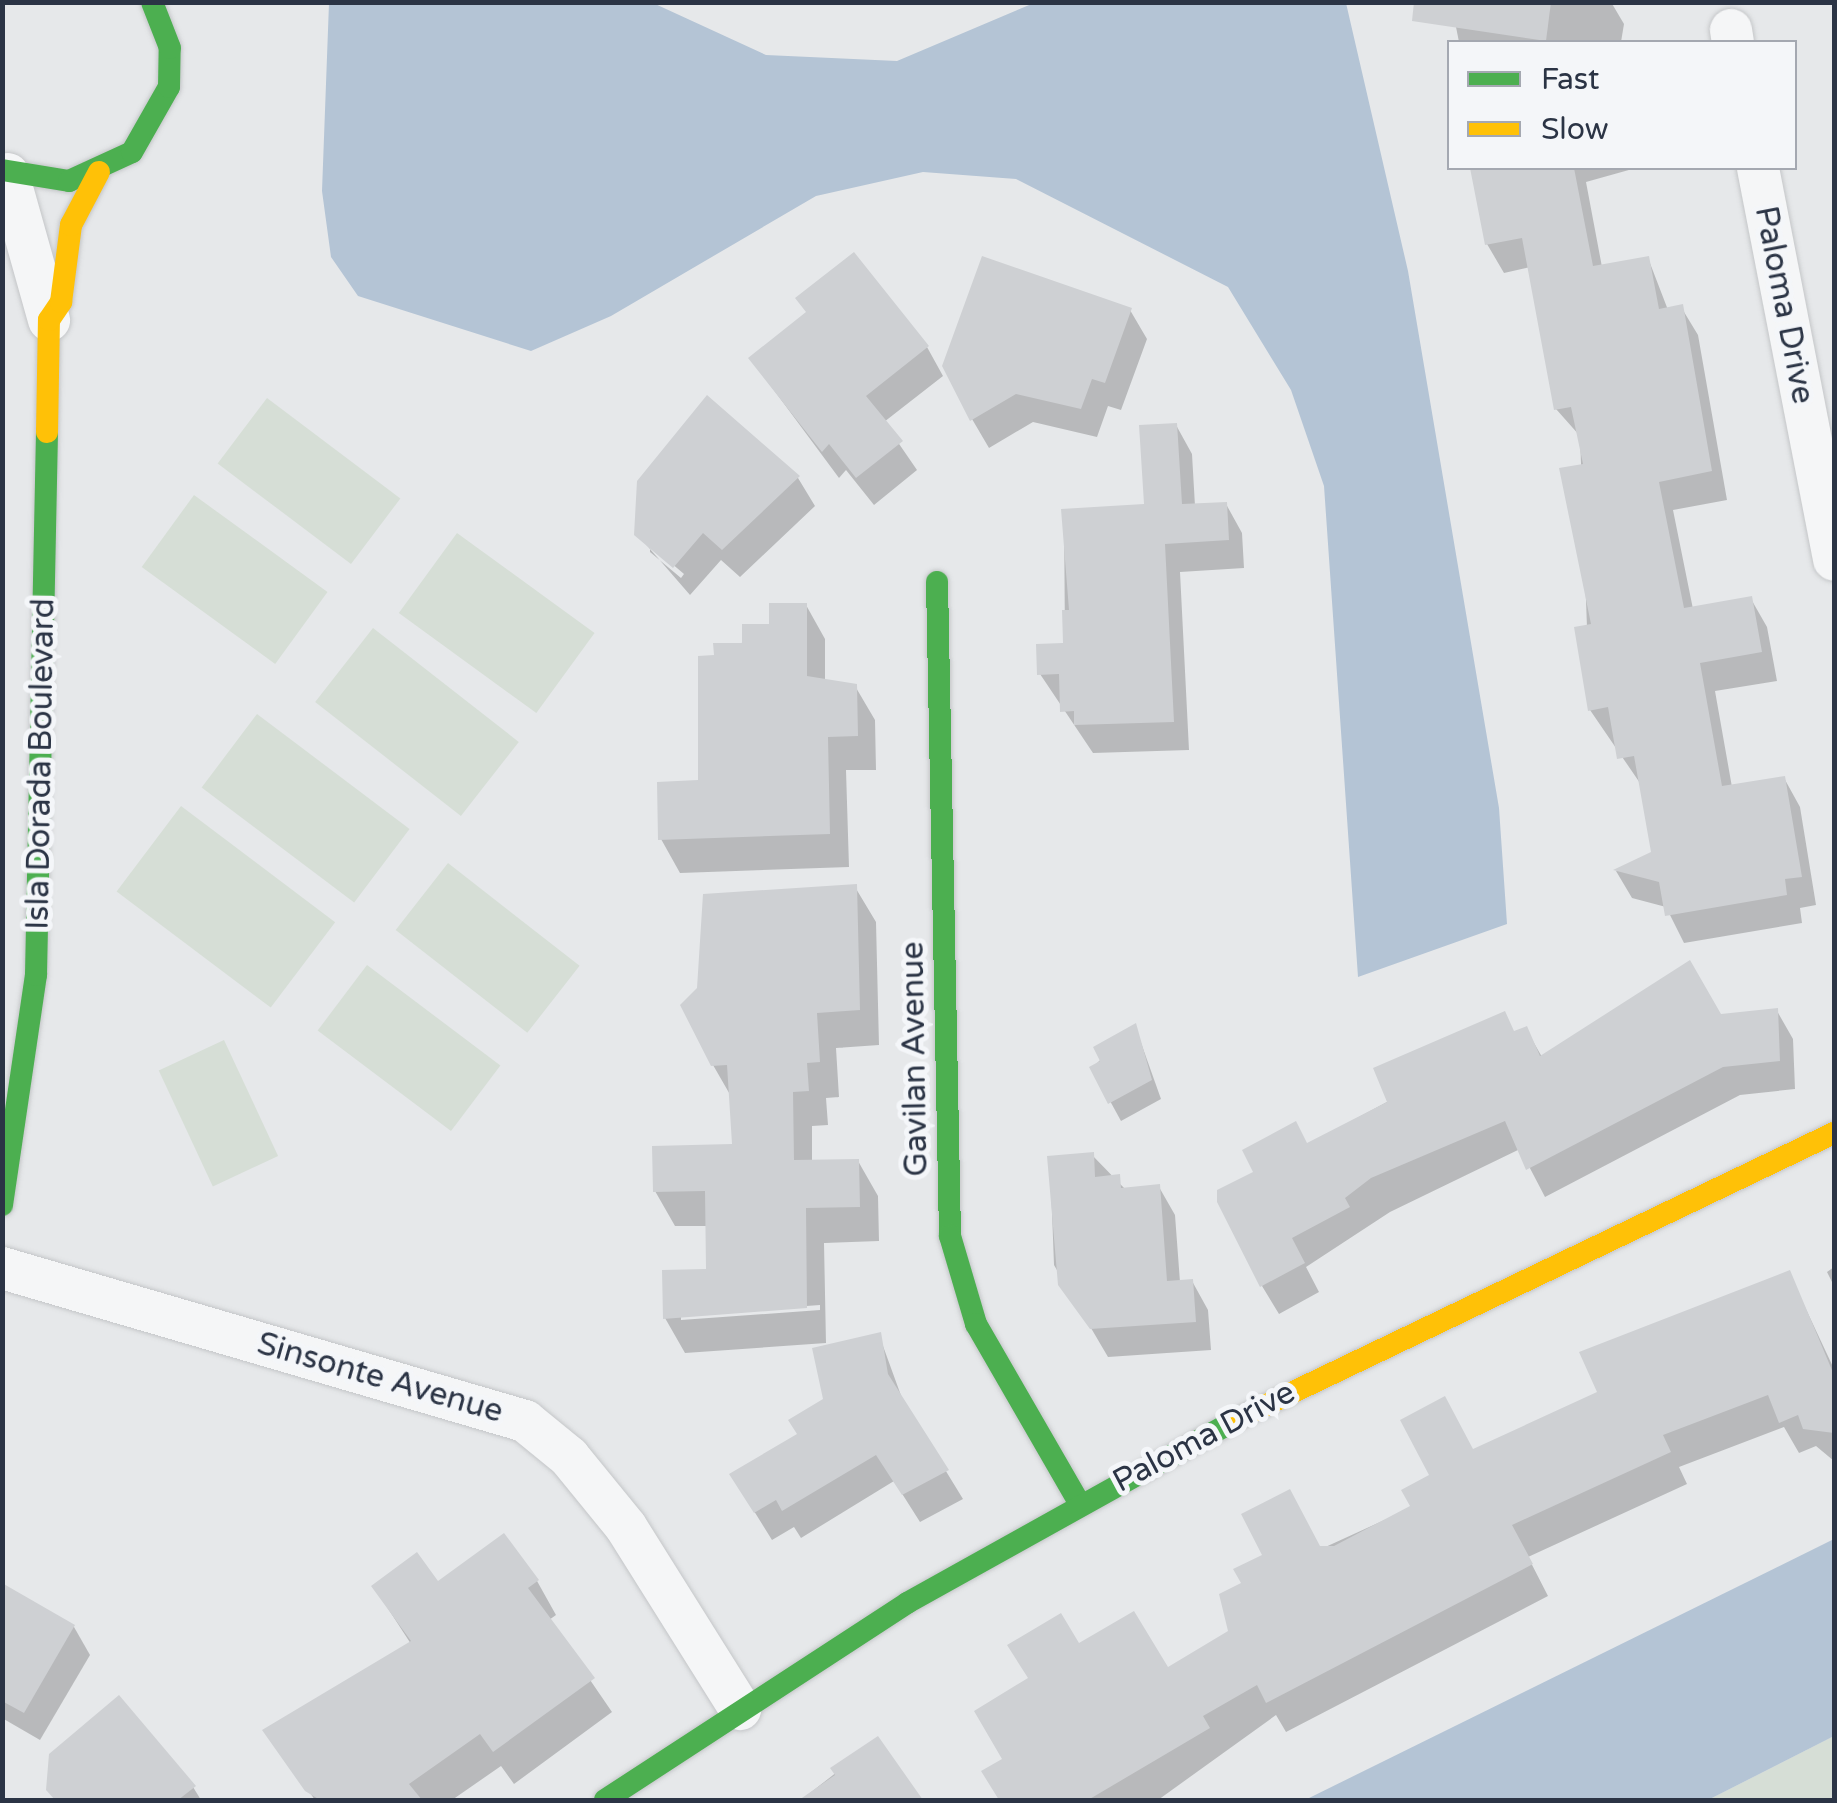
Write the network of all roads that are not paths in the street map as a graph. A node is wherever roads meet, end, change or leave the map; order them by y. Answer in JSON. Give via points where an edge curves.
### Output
{"nodes":[{"id":1,"x":152,"y":2,"type":"edge"},
{"id":2,"x":1758,"y":170,"type":"edge"},
{"id":3,"x":5,"y":172,"type":"edge"},
{"id":4,"x":99,"y":172,"type":"junction"},
{"id":5,"x":48,"y":320,"type":"junction"},
{"id":6,"x":1834,"y":560,"type":"edge"},
{"id":7,"x":937,"y":582,"type":"dead end"},
{"id":8,"x":1834,"y":1133,"type":"edge"},
{"id":9,"x":2,"y":1205,"type":"edge"},
{"id":10,"x":2,"y":1268,"type":"edge"},
{"id":11,"x":1080,"y":1504,"type":"junction"},
{"id":12,"x":740,"y":1709,"type":"junction"},
{"id":13,"x":605,"y":1800,"type":"edge"}],
"edges":[{"from":1,"to":4,"type":"street","via":[[170,48],[169,87],[132,152]]},
{"from":2,"to":6,"type":"street","name":"Paloma Drive"},
{"from":3,"to":4,"type":"street","via":[[69,181]]},
{"from":3,"to":5,"type":"street","name":"Isla Dorada Boulevard"},
{"from":4,"to":5,"type":"street","name":"Isla Dorada Boulevard","via":[[71,225],[61,302]]},
{"from":5,"to":9,"type":"street","name":"Isla Dorada Boulevard","via":[[36,975]]},
{"from":7,"to":11,"type":"street","name":"Gavilan Avenue","via":[[952,1252],[984,1341]]},
{"from":8,"to":11,"type":"street","name":"Paloma Drive","via":[[1322,1374]]},
{"from":10,"to":12,"type":"street","name":"Sinsonte Avenue","via":[[524,1422],[569,1457],[626,1528]]},
{"from":11,"to":12,"type":"street","name":"Paloma Drive"},
{"from":12,"to":13,"type":"street","name":"Paloma Drive"}]}
